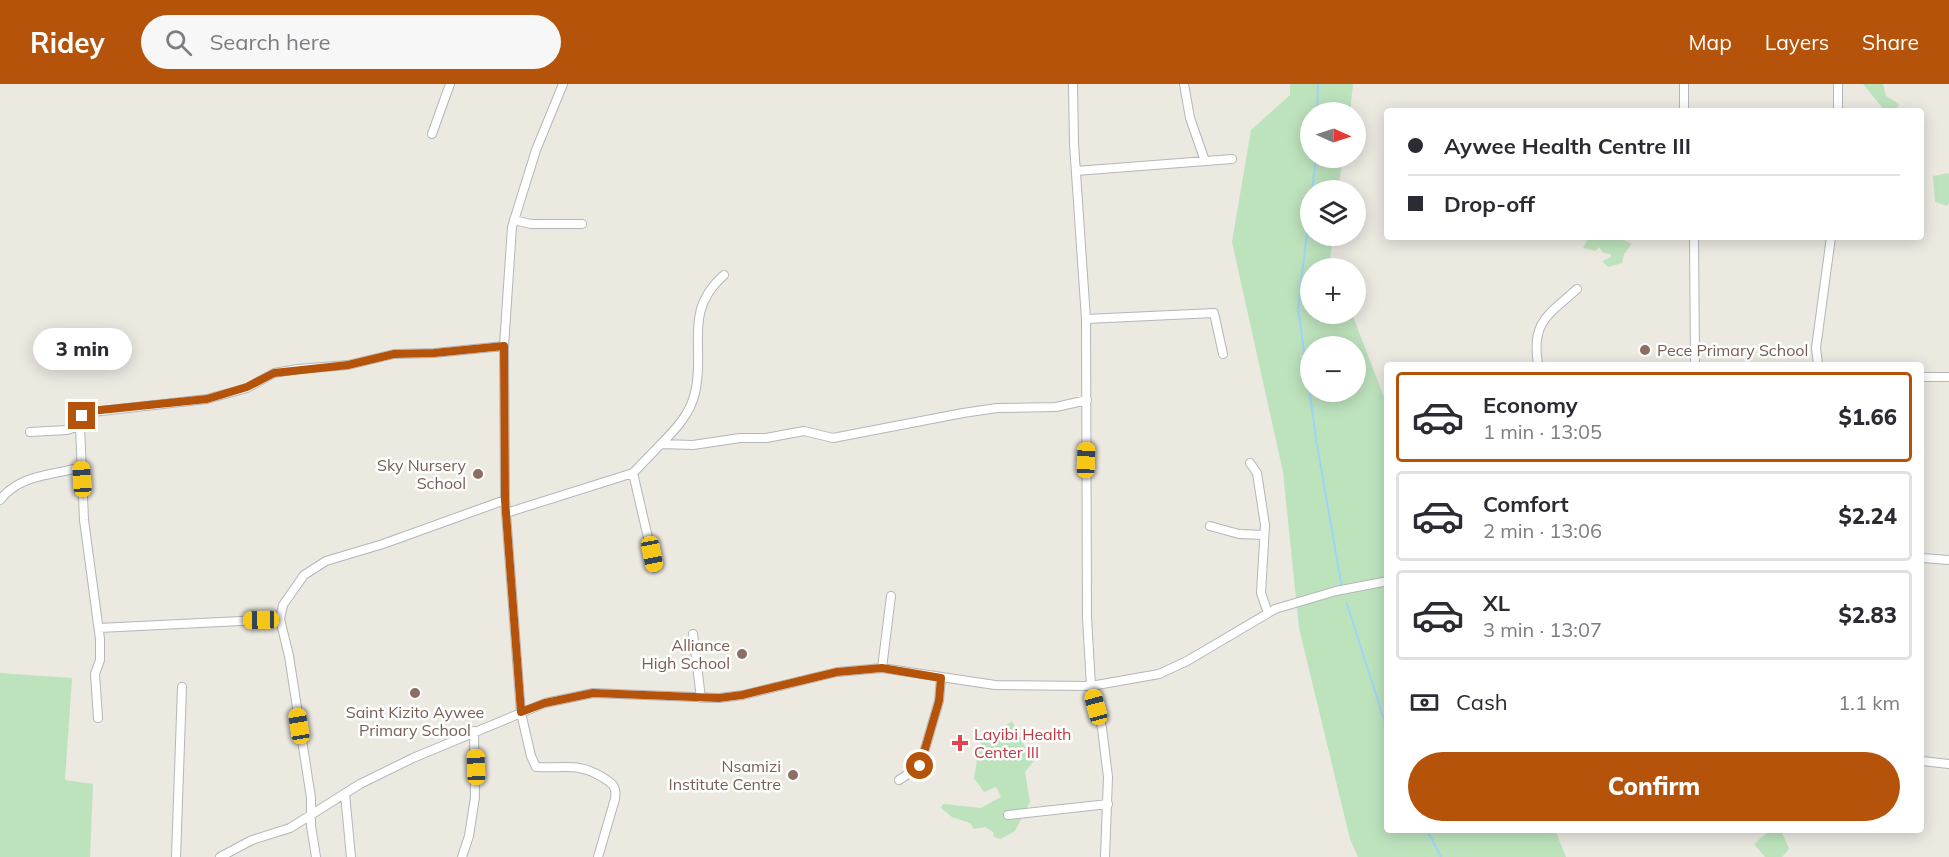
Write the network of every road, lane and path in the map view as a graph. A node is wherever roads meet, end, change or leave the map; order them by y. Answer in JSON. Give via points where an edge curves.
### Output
{"nodes":[{"id":1,"x":450,"y":84,"type":"edge"},
{"id":2,"x":563,"y":84,"type":"edge"},
{"id":3,"x":1073,"y":84,"type":"edge"},
{"id":4,"x":1184,"y":84,"type":"edge"},
{"id":5,"x":1684,"y":84,"type":"edge"},
{"id":6,"x":1838,"y":84,"type":"edge"},
{"id":7,"x":1684,"y":108,"type":"edge"},
{"id":8,"x":1838,"y":108,"type":"edge"},
{"id":9,"x":432,"y":134,"type":"dead end"},
{"id":10,"x":1232,"y":159,"type":"dead end"},
{"id":11,"x":1205,"y":161,"type":"junction"},
{"id":12,"x":1076,"y":171,"type":"junction"},
{"id":13,"x":514,"y":220,"type":"junction"},
{"id":14,"x":582,"y":224,"type":"dead end"},
{"id":15,"x":1694,"y":240,"type":"edge"},
{"id":16,"x":1832,"y":240,"type":"edge"},
{"id":17,"x":724,"y":275,"type":"dead end"},
{"id":18,"x":1577,"y":289,"type":"dead end"},
{"id":19,"x":1086,"y":319,"type":"junction"},
{"id":20,"x":504,"y":346,"type":"junction"},
{"id":21,"x":1223,"y":354,"type":"dead end"},
{"id":22,"x":1695,"y":360,"type":"dead end"},
{"id":23,"x":1538,"y":362,"type":"edge"},
{"id":24,"x":1818,"y":362,"type":"edge"},
{"id":25,"x":1924,"y":377,"type":"edge"},
{"id":26,"x":1949,"y":377,"type":"edge"},
{"id":27,"x":1087,"y":400,"type":"junction"},
{"id":28,"x":80,"y":426,"type":"junction"},
{"id":29,"x":30,"y":432,"type":"dead end"},
{"id":30,"x":661,"y":444,"type":"junction"},
{"id":31,"x":1250,"y":463,"type":"dead end"},
{"id":32,"x":81,"y":467,"type":"junction"},
{"id":33,"x":633,"y":473,"type":"junction"},
{"id":34,"x":0,"y":500,"type":"edge"},
{"id":35,"x":505,"y":500,"type":"junction"},
{"id":36,"x":506,"y":513,"type":"junction"},
{"id":37,"x":1210,"y":526,"type":"dead end"},
{"id":38,"x":1264,"y":535,"type":"junction"},
{"id":39,"x":1924,"y":558,"type":"edge"},
{"id":40,"x":1949,"y":560,"type":"edge"},
{"id":41,"x":655,"y":568,"type":"dead end"},
{"id":42,"x":1384,"y":582,"type":"edge"},
{"id":43,"x":891,"y":596,"type":"dead end"},
{"id":44,"x":1268,"y":613,"type":"junction"},
{"id":45,"x":280,"y":620,"type":"junction"},
{"id":46,"x":99,"y":628,"type":"junction"},
{"id":47,"x":693,"y":634,"type":"dead end"},
{"id":48,"x":882,"y":668,"type":"junction"},
{"id":49,"x":941,"y":678,"type":"junction"},
{"id":50,"x":182,"y":687,"type":"dead end"},
{"id":51,"x":1091,"y":687,"type":"junction"},
{"id":52,"x":701,"y":698,"type":"junction"},
{"id":53,"x":521,"y":712,"type":"junction"},
{"id":54,"x":98,"y":718,"type":"dead end"},
{"id":55,"x":474,"y":731,"type":"junction"},
{"id":56,"x":1924,"y":761,"type":"edge"},
{"id":57,"x":1949,"y":764,"type":"edge"},
{"id":58,"x":899,"y":780,"type":"dead end"},
{"id":59,"x":345,"y":794,"type":"junction"},
{"id":60,"x":1108,"y":804,"type":"junction"},
{"id":61,"x":313,"y":812,"type":"junction"},
{"id":62,"x":1008,"y":815,"type":"dead end"},
{"id":63,"x":176,"y":857,"type":"edge"},
{"id":64,"x":220,"y":857,"type":"edge"},
{"id":65,"x":316,"y":857,"type":"edge"},
{"id":66,"x":351,"y":857,"type":"edge"},
{"id":67,"x":461,"y":857,"type":"edge"},
{"id":68,"x":598,"y":857,"type":"edge"},
{"id":69,"x":1105,"y":857,"type":"edge"}],
"edges":[{"from":1,"to":9,"type":"street"},
{"from":2,"to":13,"type":"street","via":[[536,150]]},
{"from":3,"to":12,"type":"street"},
{"from":4,"to":11,"type":"street","via":[[1190,118]]},
{"from":5,"to":7,"type":"street"},
{"from":6,"to":8,"type":"street"},
{"from":10,"to":11,"type":"street"},
{"from":11,"to":12,"type":"street"},
{"from":12,"to":19,"type":"street"},
{"from":13,"to":14,"type":"street"},
{"from":13,"to":20,"type":"street"},
{"from":15,"to":22,"type":"street"},
{"from":16,"to":24,"type":"street","via":[[1818,327]]},
{"from":17,"to":30,"type":"street","via":[[710,287],[702,302],[693,400],[677,428]]},
{"from":18,"to":23,"type":"street","via":[[1540,324],[1535,339]]},
{"from":19,"to":21,"type":"street","via":[[1214,313]]},
{"from":19,"to":27,"type":"street"},
{"from":20,"to":28,"type":"street","via":[[394,354],[348,365],[274,373],[247,387],[207,399],[91,411],[84,413]]},
{"from":20,"to":35,"type":"street"},
{"from":25,"to":26,"type":"street"},
{"from":27,"to":30,"type":"street","via":[[974,412],[833,438],[804,431],[693,445]]},
{"from":27,"to":51,"type":"street","via":[[1086,563]]},
{"from":28,"to":29,"type":"street"},
{"from":28,"to":32,"type":"street"},
{"from":30,"to":33,"type":"street"},
{"from":31,"to":38,"type":"street","via":[[1257,473]]},
{"from":32,"to":34,"type":"street","via":[[21,481]]},
{"from":32,"to":46,"type":"street"},
{"from":33,"to":36,"type":"street"},
{"from":33,"to":41,"type":"street"},
{"from":35,"to":36,"type":"street"},
{"from":35,"to":45,"type":"street","via":[[312,568],[283,605]]},
{"from":36,"to":53,"type":"street"},
{"from":37,"to":38,"type":"street","via":[[1239,534]]},
{"from":38,"to":44,"type":"street","via":[[1261,593]]},
{"from":39,"to":40,"type":"street"},
{"from":42,"to":44,"type":"street","via":[[1327,594]]},
{"from":43,"to":48,"type":"street"},
{"from":44,"to":51,"type":"street","via":[[1174,668],[1141,679]]},
{"from":45,"to":46,"type":"street"},
{"from":45,"to":61,"type":"street"},
{"from":46,"to":54,"type":"street","via":[[100,660],[95,674]]},
{"from":47,"to":52,"type":"street"},
{"from":48,"to":49,"type":"street"},
{"from":48,"to":52,"type":"street","via":[[837,672],[742,695]]},
{"from":49,"to":51,"type":"street","via":[[995,685]]},
{"from":49,"to":58,"type":"street","via":[[939,701],[920,766]]},
{"from":50,"to":63,"type":"street"},
{"from":51,"to":60,"type":"street","via":[[1102,728]]},
{"from":52,"to":53,"type":"street","via":[[593,693]]},
{"from":53,"to":55,"type":"street"},
{"from":53,"to":68,"type":"street","via":[[535,766],[587,768],[615,787]]},
{"from":55,"to":59,"type":"street"},
{"from":55,"to":67,"type":"street","via":[[475,797]]},
{"from":56,"to":57,"type":"street"},
{"from":59,"to":61,"type":"street"},
{"from":59,"to":66,"type":"street"},
{"from":60,"to":62,"type":"street"},
{"from":60,"to":69,"type":"street"},
{"from":61,"to":64,"type":"street","via":[[290,828],[252,840]]},
{"from":61,"to":65,"type":"street"}]}
